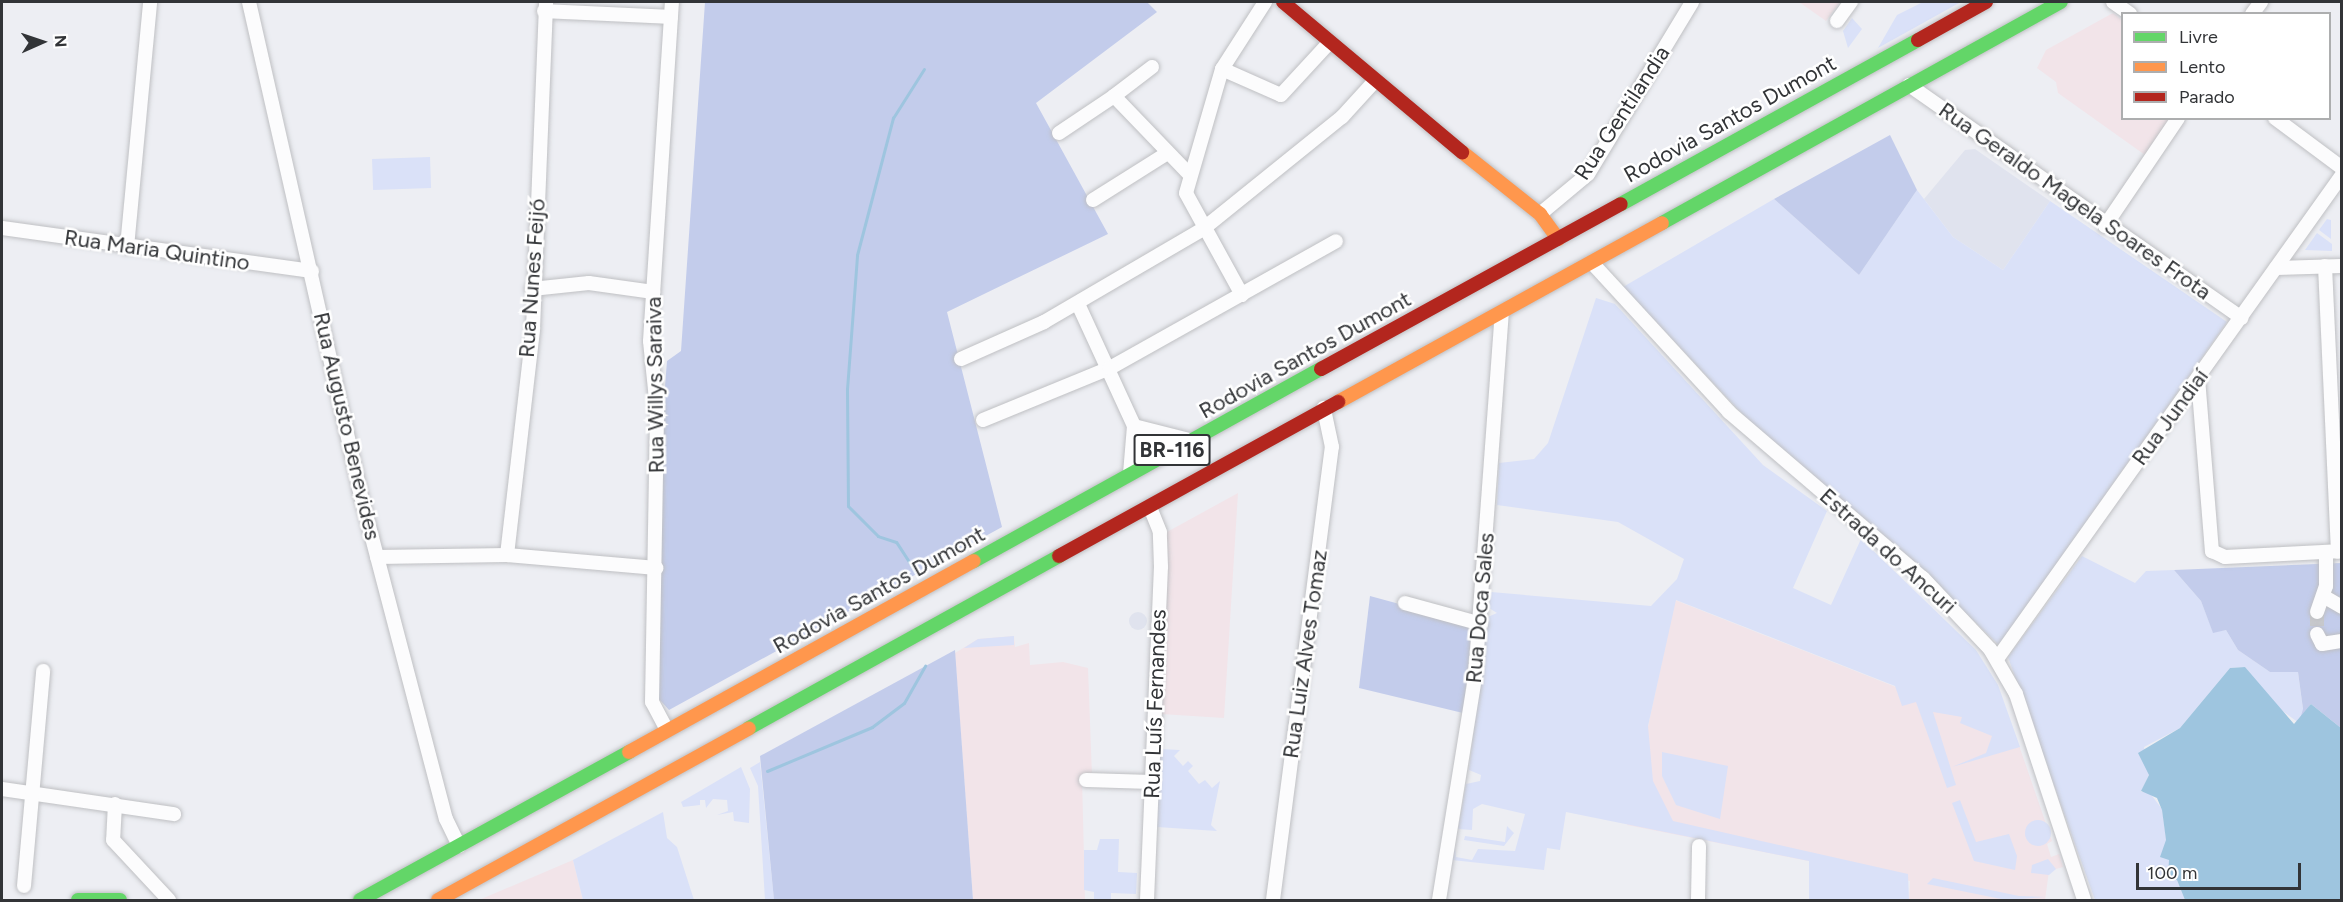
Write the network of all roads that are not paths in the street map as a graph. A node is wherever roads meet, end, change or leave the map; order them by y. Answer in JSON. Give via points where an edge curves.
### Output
{"nodes":[{"id":1,"x":150,"y":2,"type":"edge"},
{"id":2,"x":249,"y":2,"type":"edge"},
{"id":3,"x":672,"y":2,"type":"edge"},
{"id":4,"x":1265,"y":2,"type":"edge"},
{"id":5,"x":1283,"y":2,"type":"edge"},
{"id":6,"x":1692,"y":2,"type":"edge"},
{"id":7,"x":1851,"y":2,"type":"edge"},
{"id":8,"x":1986,"y":2,"type":"edge"},
{"id":9,"x":2061,"y":2,"type":"edge"},
{"id":10,"x":2113,"y":2,"type":"edge"},
{"id":11,"x":545,"y":6,"type":"edge"},
{"id":12,"x":2127,"y":12,"type":"edge"},
{"id":13,"x":671,"y":17,"type":"junction"},
{"id":14,"x":1836,"y":21,"type":"dead end"},
{"id":15,"x":1328,"y":44,"type":"junction"},
{"id":16,"x":1152,"y":67,"type":"dead end"},
{"id":17,"x":1222,"y":69,"type":"junction"},
{"id":18,"x":1374,"y":82,"type":"junction"},
{"id":19,"x":1909,"y":85,"type":"junction"},
{"id":20,"x":1114,"y":96,"type":"junction"},
{"id":21,"x":2177,"y":120,"type":"edge"},
{"id":22,"x":2278,"y":120,"type":"edge"},
{"id":23,"x":1059,"y":133,"type":"dead end"},
{"id":24,"x":1166,"y":154,"type":"junction"},
{"id":25,"x":2342,"y":168,"type":"edge"},
{"id":26,"x":1190,"y":175,"type":"junction"},
{"id":27,"x":2342,"y":175,"type":"edge"},
{"id":28,"x":1094,"y":201,"type":"dead end"},
{"id":29,"x":1540,"y":214,"type":"junction"},
{"id":30,"x":2105,"y":226,"type":"junction"},
{"id":31,"x":2,"y":228,"type":"edge"},
{"id":32,"x":1203,"y":229,"type":"junction"},
{"id":33,"x":1558,"y":239,"type":"junction"},
{"id":34,"x":1336,"y":241,"type":"dead end"},
{"id":35,"x":127,"y":247,"type":"junction"},
{"id":36,"x":1593,"y":264,"type":"junction"},
{"id":37,"x":2325,"y":266,"type":"junction"},
{"id":38,"x":2342,"y":266,"type":"edge"},
{"id":39,"x":2276,"y":268,"type":"junction"},
{"id":40,"x":312,"y":272,"type":"junction"},
{"id":41,"x":532,"y":289,"type":"junction"},
{"id":42,"x":653,"y":292,"type":"junction"},
{"id":43,"x":1242,"y":295,"type":"junction"},
{"id":44,"x":1078,"y":304,"type":"junction"},
{"id":45,"x":1502,"y":314,"type":"junction"},
{"id":46,"x":2242,"y":318,"type":"junction"},
{"id":47,"x":961,"y":359,"type":"dead end"},
{"id":48,"x":1110,"y":368,"type":"junction"},
{"id":49,"x":2198,"y":378,"type":"junction"},
{"id":50,"x":1324,"y":408,"type":"junction"},
{"id":51,"x":982,"y":420,"type":"dead end"},
{"id":52,"x":1134,"y":426,"type":"junction"},
{"id":53,"x":1192,"y":440,"type":"junction"},
{"id":54,"x":1130,"y":474,"type":"junction"},
{"id":55,"x":1151,"y":510,"type":"junction"},
{"id":56,"x":2335,"y":552,"type":"edge"},
{"id":57,"x":507,"y":555,"type":"junction"},
{"id":58,"x":377,"y":557,"type":"junction"},
{"id":59,"x":656,"y":568,"type":"junction"},
{"id":60,"x":2327,"y":593,"type":"junction"},
{"id":61,"x":1405,"y":603,"type":"dead end"},
{"id":62,"x":2342,"y":607,"type":"edge"},
{"id":63,"x":2317,"y":612,"type":"tunnel mouth"},
{"id":64,"x":1481,"y":624,"type":"junction"},
{"id":65,"x":2317,"y":634,"type":"dead end"},
{"id":66,"x":2342,"y":641,"type":"edge"},
{"id":67,"x":1997,"y":658,"type":"junction"},
{"id":68,"x":43,"y":671,"type":"dead end"},
{"id":69,"x":667,"y":730,"type":"junction"},
{"id":70,"x":1086,"y":780,"type":"dead end"},
{"id":71,"x":1152,"y":782,"type":"junction"},
{"id":72,"x":2,"y":789,"type":"edge"},
{"id":73,"x":33,"y":792,"type":"junction"},
{"id":74,"x":115,"y":804,"type":"junction"},
{"id":75,"x":174,"y":814,"type":"dead end"},
{"id":76,"x":459,"y":846,"type":"junction"},
{"id":77,"x":1699,"y":846,"type":"dead end"},
{"id":78,"x":24,"y":886,"type":"dead end"},
{"id":79,"x":78,"y":900,"type":"edge"},
{"id":80,"x":120,"y":900,"type":"edge"},
{"id":81,"x":169,"y":900,"type":"edge"},
{"id":82,"x":360,"y":900,"type":"edge"},
{"id":83,"x":438,"y":900,"type":"edge"},
{"id":84,"x":1147,"y":900,"type":"edge"},
{"id":85,"x":1273,"y":900,"type":"edge"},
{"id":86,"x":1439,"y":900,"type":"edge"},
{"id":87,"x":1698,"y":900,"type":"edge"},
{"id":88,"x":2084,"y":900,"type":"edge"}],
"edges":[{"from":1,"to":35,"type":"street"},
{"from":2,"to":40,"type":"street","name":"Rua Augusto Benevides"},
{"from":3,"to":13,"type":"street","name":"Rua Willys Saraiva"},
{"from":4,"to":17,"type":"street"},
{"from":5,"to":15,"type":"main road"},
{"from":6,"to":29,"type":"street","name":"Rua Gentilandia","via":[[1588,174]]},
{"from":7,"to":14,"type":"street"},
{"from":8,"to":33,"type":"main road","name":"Rodovia Santos Dumont","number":"BR-116"},
{"from":9,"to":19,"type":"main road","number":"BR-116"},
{"from":10,"to":12,"type":"street"},
{"from":11,"to":13,"type":"street"},
{"from":11,"to":41,"type":"street","name":"Rua Nunes Feijó"},
{"from":13,"to":42,"type":"street","name":"Rua Willys Saraiva"},
{"from":15,"to":17,"type":"street","via":[[1279,96]]},
{"from":15,"to":18,"type":"main road"},
{"from":16,"to":20,"type":"street"},
{"from":17,"to":26,"type":"street"},
{"from":18,"to":29,"type":"main road"},
{"from":18,"to":32,"type":"street","via":[[1342,117]]},
{"from":19,"to":30,"type":"street","name":"Rua Geraldo Magela Soares Frota"},
{"from":19,"to":36,"type":"main road","number":"BR-116"},
{"from":20,"to":23,"type":"street"},
{"from":20,"to":24,"type":"street"},
{"from":21,"to":30,"type":"street"},
{"from":22,"to":25,"type":"street"},
{"from":24,"to":26,"type":"street"},
{"from":24,"to":28,"type":"street"},
{"from":26,"to":32,"type":"street","via":[[1187,198]]},
{"from":27,"to":39,"type":"street","name":"Rua Jundiaí"},
{"from":29,"to":33,"type":"main road"},
{"from":30,"to":46,"type":"street","name":"Rua Geraldo Magela Soares Frota"},
{"from":31,"to":35,"type":"street","name":"Rua Maria Quintino"},
{"from":32,"to":43,"type":"street"},
{"from":32,"to":44,"type":"street"},
{"from":33,"to":53,"type":"main road","name":"Rodovia Santos Dumont","number":"BR-116"},
{"from":34,"to":43,"type":"street"},
{"from":35,"to":40,"type":"street","name":"Rua Maria Quintino"},
{"from":36,"to":45,"type":"main road","number":"BR-116"},
{"from":36,"to":67,"type":"street","name":"Estrada do Ancuri","via":[[1729,412],[1923,578]]},
{"from":37,"to":38,"type":"street"},
{"from":37,"to":39,"type":"street"},
{"from":37,"to":56,"type":"street"},
{"from":39,"to":46,"type":"street","name":"Rua Jundiaí"},
{"from":40,"to":58,"type":"street","name":"Rua Augusto Benevides"},
{"from":41,"to":42,"type":"street","via":[[589,283]]},
{"from":41,"to":57,"type":"street","name":"Rua Nunes Feijó","via":[[531,351],[518,423]]},
{"from":42,"to":59,"type":"street","name":"Rua Willys Saraiva"},
{"from":43,"to":48,"type":"street"},
{"from":44,"to":47,"type":"street"},
{"from":44,"to":48,"type":"street"},
{"from":45,"to":50,"type":"main road","number":"BR-116"},
{"from":45,"to":64,"type":"street","name":"Rua Doca Sales"},
{"from":46,"to":49,"type":"street","name":"Rua Jundiaí"},
{"from":48,"to":51,"type":"street"},
{"from":48,"to":52,"type":"street"},
{"from":49,"to":56,"type":"street","via":[[2210,546],[2225,557]]},
{"from":49,"to":67,"type":"street","name":"Rua Jundiaí"},
{"from":50,"to":55,"type":"main road","number":"BR-116"},
{"from":50,"to":85,"type":"street","name":"Rua Luiz Alves Tomaz","via":[[1332,447]]},
{"from":52,"to":53,"type":"street"},
{"from":52,"to":54,"type":"street"},
{"from":53,"to":54,"type":"main road","name":"Rodovia Santos Dumont","number":"BR-116"},
{"from":54,"to":69,"type":"main road","name":"Rodovia Santos Dumont","number":"BR-116"},
{"from":55,"to":71,"type":"street","name":"Rua Luís Fernandes","via":[[1160,532],[1161,567]]},
{"from":55,"to":83,"type":"main road","number":"BR-116","via":[[938,622]]},
{"from":56,"to":60,"type":"street"},
{"from":57,"to":58,"type":"street"},
{"from":57,"to":59,"type":"street"},
{"from":58,"to":76,"type":"street","name":"Rua Augusto Benevides","via":[[446,819]]},
{"from":59,"to":69,"type":"street","name":"Rua Willys Saraiva","via":[[652,702]]},
{"from":60,"to":62,"type":"street"},
{"from":60,"to":63,"type":"street"},
{"from":61,"to":64,"type":"street"},
{"from":64,"to":86,"type":"street","name":"Rua Doca Sales"},
{"from":65,"to":66,"type":"street","via":[[2322,644]]},
{"from":67,"to":88,"type":"street","name":"Estrada do Ancuri","via":[[2016,694]]},
{"from":68,"to":73,"type":"street"},
{"from":69,"to":76,"type":"main road","name":"Rodovia Santos Dumont","number":"BR-116"},
{"from":70,"to":71,"type":"street"},
{"from":71,"to":84,"type":"street","name":"Rua Luís Fernandes"},
{"from":72,"to":73,"type":"street"},
{"from":73,"to":74,"type":"street"},
{"from":73,"to":78,"type":"street"},
{"from":74,"to":75,"type":"street"},
{"from":74,"to":81,"type":"street","via":[[114,840]]},
{"from":76,"to":82,"type":"main road","name":"Rodovia Santos Dumont","number":"BR-116"},
{"from":77,"to":87,"type":"street"},
{"from":79,"to":80,"type":"main road","via":[[99,896]]}]}
